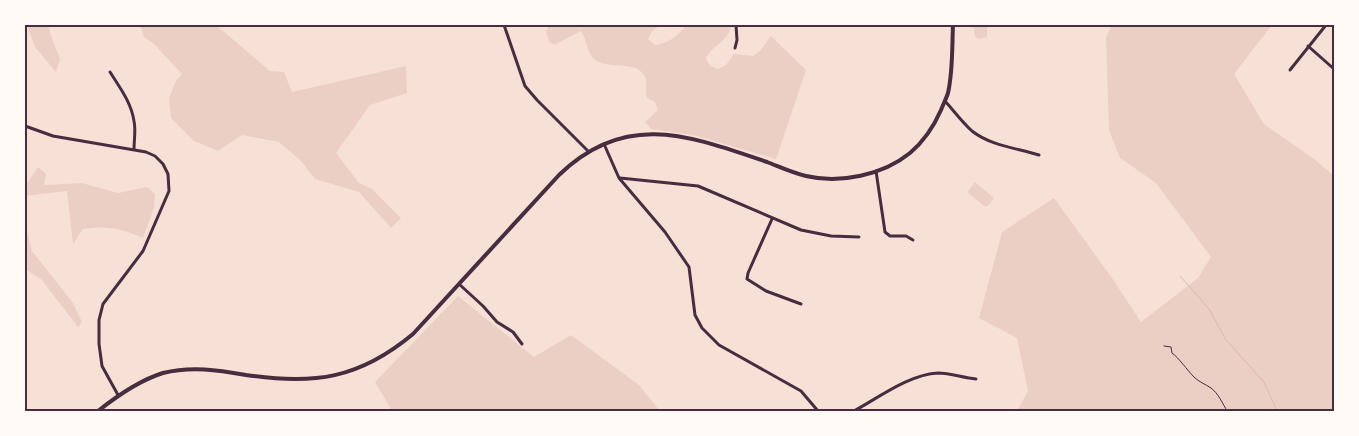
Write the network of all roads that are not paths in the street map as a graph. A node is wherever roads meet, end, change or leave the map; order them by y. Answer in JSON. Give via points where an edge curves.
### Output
{"nodes":[{"id":1,"x":504,"y":25,"type":"edge"},
{"id":2,"x":736,"y":25,"type":"edge"},
{"id":3,"x":953,"y":25,"type":"edge"},
{"id":4,"x":1326,"y":25,"type":"edge"},
{"id":5,"x":1308,"y":46,"type":"junction"},
{"id":6,"x":735,"y":48,"type":"dead end"},
{"id":7,"x":1290,"y":70,"type":"dead end"},
{"id":8,"x":1334,"y":70,"type":"edge"},
{"id":9,"x":110,"y":72,"type":"dead end"},
{"id":10,"x":944,"y":101,"type":"junction"},
{"id":11,"x":25,"y":126,"type":"edge"},
{"id":12,"x":1334,"y":132,"type":"edge"},
{"id":13,"x":1334,"y":138,"type":"edge"},
{"id":14,"x":604,"y":144,"type":"junction"},
{"id":15,"x":134,"y":148,"type":"junction"},
{"id":16,"x":588,"y":151,"type":"junction"},
{"id":17,"x":1039,"y":155,"type":"dead end"},
{"id":18,"x":876,"y":171,"type":"junction"},
{"id":19,"x":619,"y":178,"type":"junction"},
{"id":20,"x":772,"y":218,"type":"junction"},
{"id":21,"x":859,"y":237,"type":"dead end"},
{"id":22,"x":913,"y":240,"type":"dead end"},
{"id":23,"x":459,"y":284,"type":"junction"},
{"id":24,"x":801,"y":304,"type":"dead end"},
{"id":25,"x":522,"y":344,"type":"dead end"},
{"id":26,"x":976,"y":379,"type":"dead end"},
{"id":27,"x":118,"y":396,"type":"junction"},
{"id":28,"x":98,"y":411,"type":"edge"},
{"id":29,"x":818,"y":411,"type":"edge"},
{"id":30,"x":854,"y":411,"type":"edge"}],
"edges":[{"from":1,"to":16,"type":"street","via":[[525,86]]},
{"from":2,"to":6,"type":"street"},
{"from":3,"to":10,"type":"street","via":[[951,72]]},
{"from":4,"to":5,"type":"street"},
{"from":5,"to":7,"type":"street"},
{"from":5,"to":8,"type":"street"},
{"from":9,"to":15,"type":"street","via":[[130,107],[135,123]]},
{"from":10,"to":17,"type":"street","via":[[982,137]]},
{"from":10,"to":18,"type":"street","via":[[936,121],[921,142],[900,159]]},
{"from":11,"to":15,"type":"street","via":[[53,136]]},
{"from":12,"to":13,"type":"street"},
{"from":14,"to":16,"type":"street"},
{"from":14,"to":18,"type":"street","via":[[629,136],[675,135],[806,176],[843,178]]},
{"from":14,"to":19,"type":"street"},
{"from":15,"to":27,"type":"street","via":[[155,156],[163,164],[168,174],[169,191],[143,251],[101,308],[99,351],[102,366]]},
{"from":16,"to":23,"type":"street","via":[[559,174]]},
{"from":18,"to":22,"type":"street","via":[[885,232]]},
{"from":19,"to":20,"type":"street","via":[[698,186]]},
{"from":19,"to":29,"type":"street","via":[[665,232],[689,267],[696,314],[702,328],[719,345],[801,391]]},
{"from":20,"to":21,"type":"street","via":[[815,233]]},
{"from":20,"to":24,"type":"street","via":[[747,279]]},
{"from":23,"to":25,"type":"street","via":[[497,322],[514,332]]},
{"from":23,"to":27,"type":"street","via":[[394,350],[354,371],[306,379],[206,369],[184,370],[162,374]]},
{"from":26,"to":30,"type":"street","via":[[929,374]]},
{"from":27,"to":28,"type":"street"}]}
